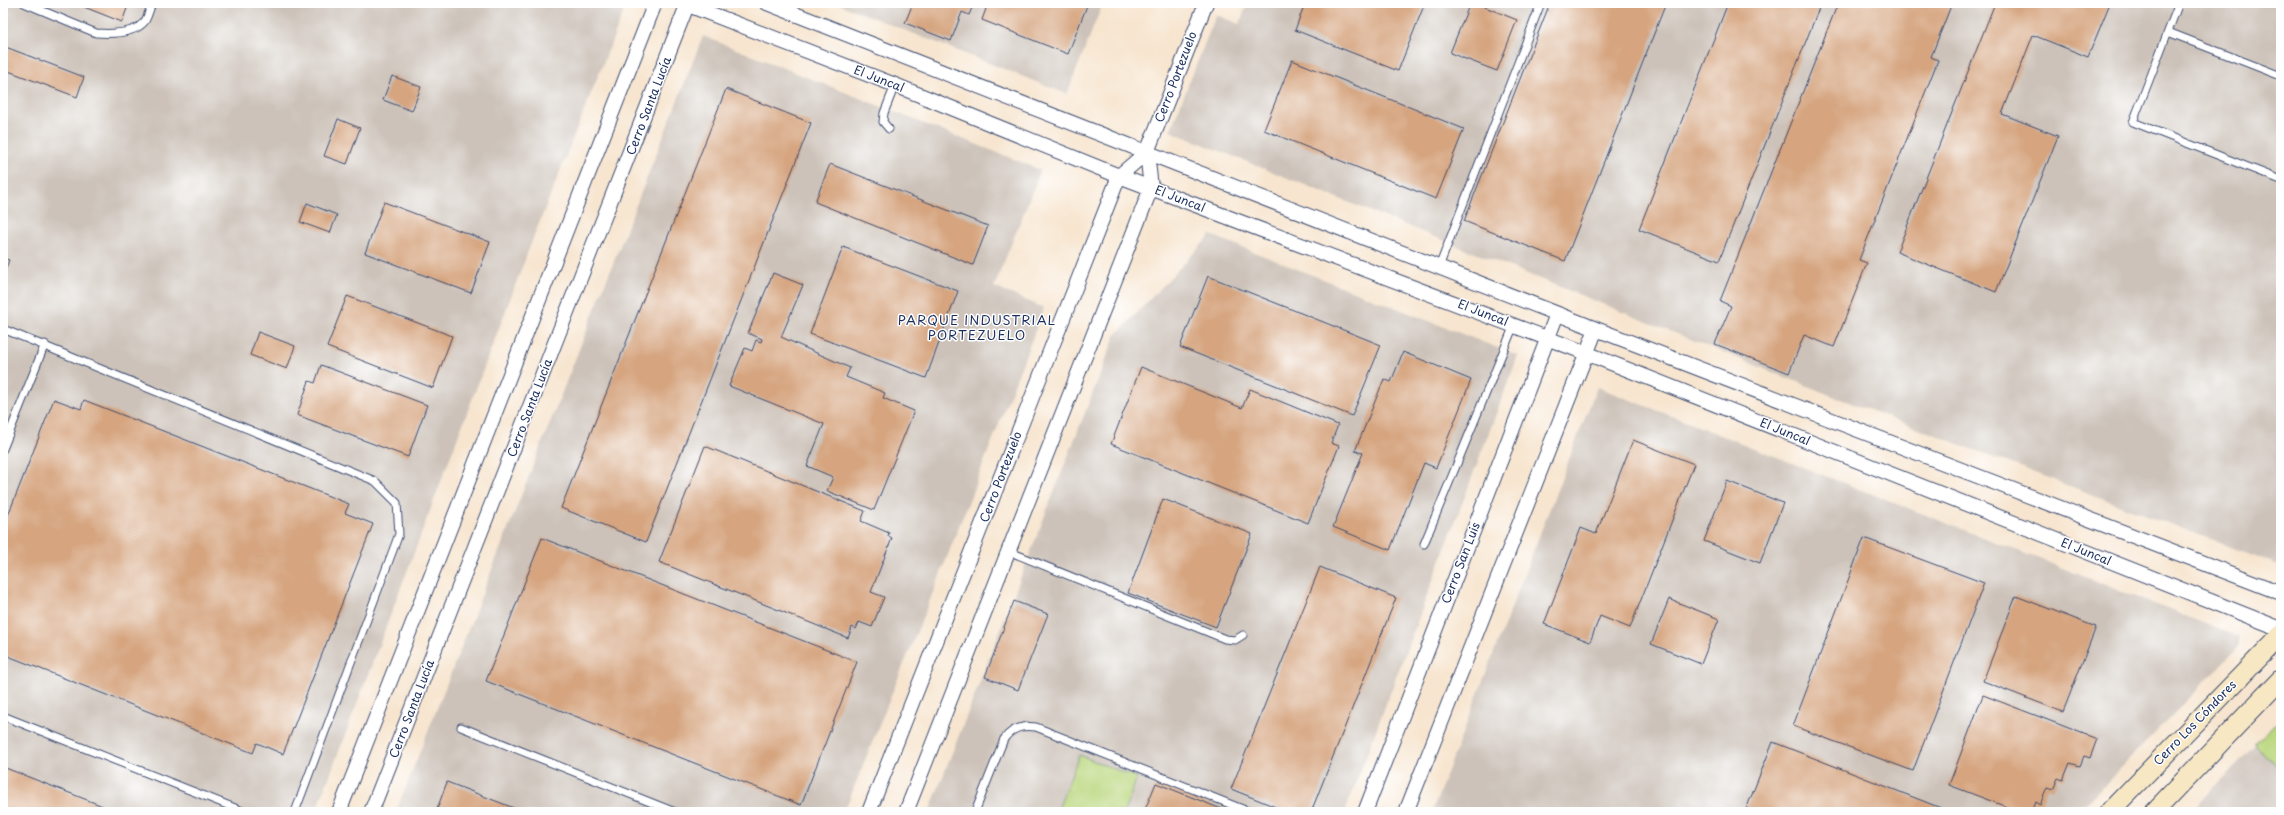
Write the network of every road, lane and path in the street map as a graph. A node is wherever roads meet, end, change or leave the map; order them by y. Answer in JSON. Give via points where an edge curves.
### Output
{"nodes":[{"id":1,"x":24,"y":3,"type":"edge"},
{"id":2,"x":152,"y":3,"type":"edge"},
{"id":3,"x":655,"y":3,"type":"edge"},
{"id":4,"x":767,"y":3,"type":"edge"},
{"id":5,"x":1206,"y":3,"type":"edge"},
{"id":6,"x":1541,"y":3,"type":"edge"},
{"id":7,"x":2179,"y":3,"type":"edge"},
{"id":8,"x":686,"y":4,"type":"edge"},
{"id":9,"x":2168,"y":32,"type":"junction"},
{"id":10,"x":2281,"y":76,"type":"edge"},
{"id":11,"x":895,"y":85,"type":"junction"},
{"id":12,"x":889,"y":129,"type":"dead end"},
{"id":13,"x":1147,"y":152,"type":"junction"},
{"id":14,"x":1119,"y":176,"type":"junction"},
{"id":15,"x":2281,"y":180,"type":"edge"},
{"id":16,"x":1151,"y":188,"type":"junction"},
{"id":17,"x":1439,"y":267,"type":"junction"},
{"id":18,"x":1557,"y":314,"type":"junction"},
{"id":19,"x":1514,"y":325,"type":"junction"},
{"id":20,"x":3,"y":329,"type":"edge"},
{"id":21,"x":1596,"y":329,"type":"junction"},
{"id":22,"x":1547,"y":338,"type":"junction"},
{"id":23,"x":45,"y":344,"type":"junction"},
{"id":24,"x":1586,"y":353,"type":"junction"},
{"id":25,"x":3,"y":448,"type":"edge"},
{"id":26,"x":1424,"y":544,"type":"dead end"},
{"id":27,"x":1008,"y":551,"type":"junction"},
{"id":28,"x":2281,"y":593,"type":"edge"},
{"id":29,"x":2281,"y":630,"type":"edge"},
{"id":30,"x":1243,"y":635,"type":"dead end"},
{"id":31,"x":2281,"y":635,"type":"edge"},
{"id":32,"x":2281,"y":679,"type":"edge"},
{"id":33,"x":3,"y":716,"type":"edge"},
{"id":34,"x":461,"y":727,"type":"dead end"},
{"id":35,"x":245,"y":812,"type":"edge"},
{"id":36,"x":295,"y":812,"type":"edge"},
{"id":37,"x":338,"y":812,"type":"edge"},
{"id":38,"x":371,"y":812,"type":"edge"},
{"id":39,"x":675,"y":812,"type":"edge"},
{"id":40,"x":869,"y":812,"type":"edge"},
{"id":41,"x":906,"y":812,"type":"edge"},
{"id":42,"x":974,"y":812,"type":"edge"},
{"id":43,"x":1250,"y":812,"type":"edge"},
{"id":44,"x":1365,"y":812,"type":"edge"},
{"id":45,"x":1406,"y":812,"type":"edge"},
{"id":46,"x":2109,"y":812,"type":"edge"},
{"id":47,"x":2154,"y":812,"type":"edge"}],
"edges":[{"from":1,"to":2,"type":"lane","via":[[106,34],[123,32],[145,22]]},
{"from":3,"to":37,"type":"street"},
{"from":4,"to":13,"type":"street"},
{"from":5,"to":13,"type":"street","name":"Cerro Portezuelo"},
{"from":6,"to":17,"type":"lane"},
{"from":7,"to":9,"type":"lane"},
{"from":8,"to":11,"type":"street","name":"El Juncal"},
{"from":8,"to":38,"type":"street","name":"Cerro Santa Lucía"},
{"from":9,"to":10,"type":"lane"},
{"from":9,"to":15,"type":"lane","via":[[2133,122]]},
{"from":11,"to":12,"type":"lane","via":[[884,112],[883,122]]},
{"from":11,"to":14,"type":"street","name":"El Juncal"},
{"from":13,"to":14,"type":"street","name":"Cerro Portezuelo"},
{"from":13,"to":16,"type":"street","name":"Cerro Portezuelo"},
{"from":13,"to":17,"type":"street"},
{"from":14,"to":16,"type":"street","name":"El Juncal"},
{"from":14,"to":40,"type":"street","name":"Cerro Portezuelo"},
{"from":16,"to":19,"type":"street","name":"El Juncal"},
{"from":16,"to":27,"type":"street","name":"Cerro Portezuelo"},
{"from":17,"to":18,"type":"street"},
{"from":18,"to":21,"type":"street"},
{"from":18,"to":22,"type":"street","name":"Cerro San Luis"},
{"from":19,"to":22,"type":"street","name":"El Juncal"},
{"from":19,"to":26,"type":"lane"},
{"from":20,"to":23,"type":"lane"},
{"from":21,"to":24,"type":"street"},
{"from":21,"to":28,"type":"street"},
{"from":22,"to":24,"type":"street","name":"El Juncal"},
{"from":22,"to":44,"type":"street","name":"Cerro San Luis"},
{"from":23,"to":25,"type":"lane"},
{"from":23,"to":36,"type":"lane","via":[[375,481],[397,503],[399,534]]},
{"from":24,"to":29,"type":"street","name":"El Juncal"},
{"from":24,"to":45,"type":"street"},
{"from":27,"to":30,"type":"lane","via":[[1225,639],[1235,640]]},
{"from":27,"to":41,"type":"street","name":"Cerro Portezuelo"},
{"from":31,"to":46,"type":"street","name":"Cerro Los Cóndores"},
{"from":32,"to":47,"type":"street"},
{"from":33,"to":35,"type":"lane"},
{"from":34,"to":39,"type":"lane"},
{"from":42,"to":43,"type":"lane","via":[[1004,739],[1012,731],[1028,726]]}]}
